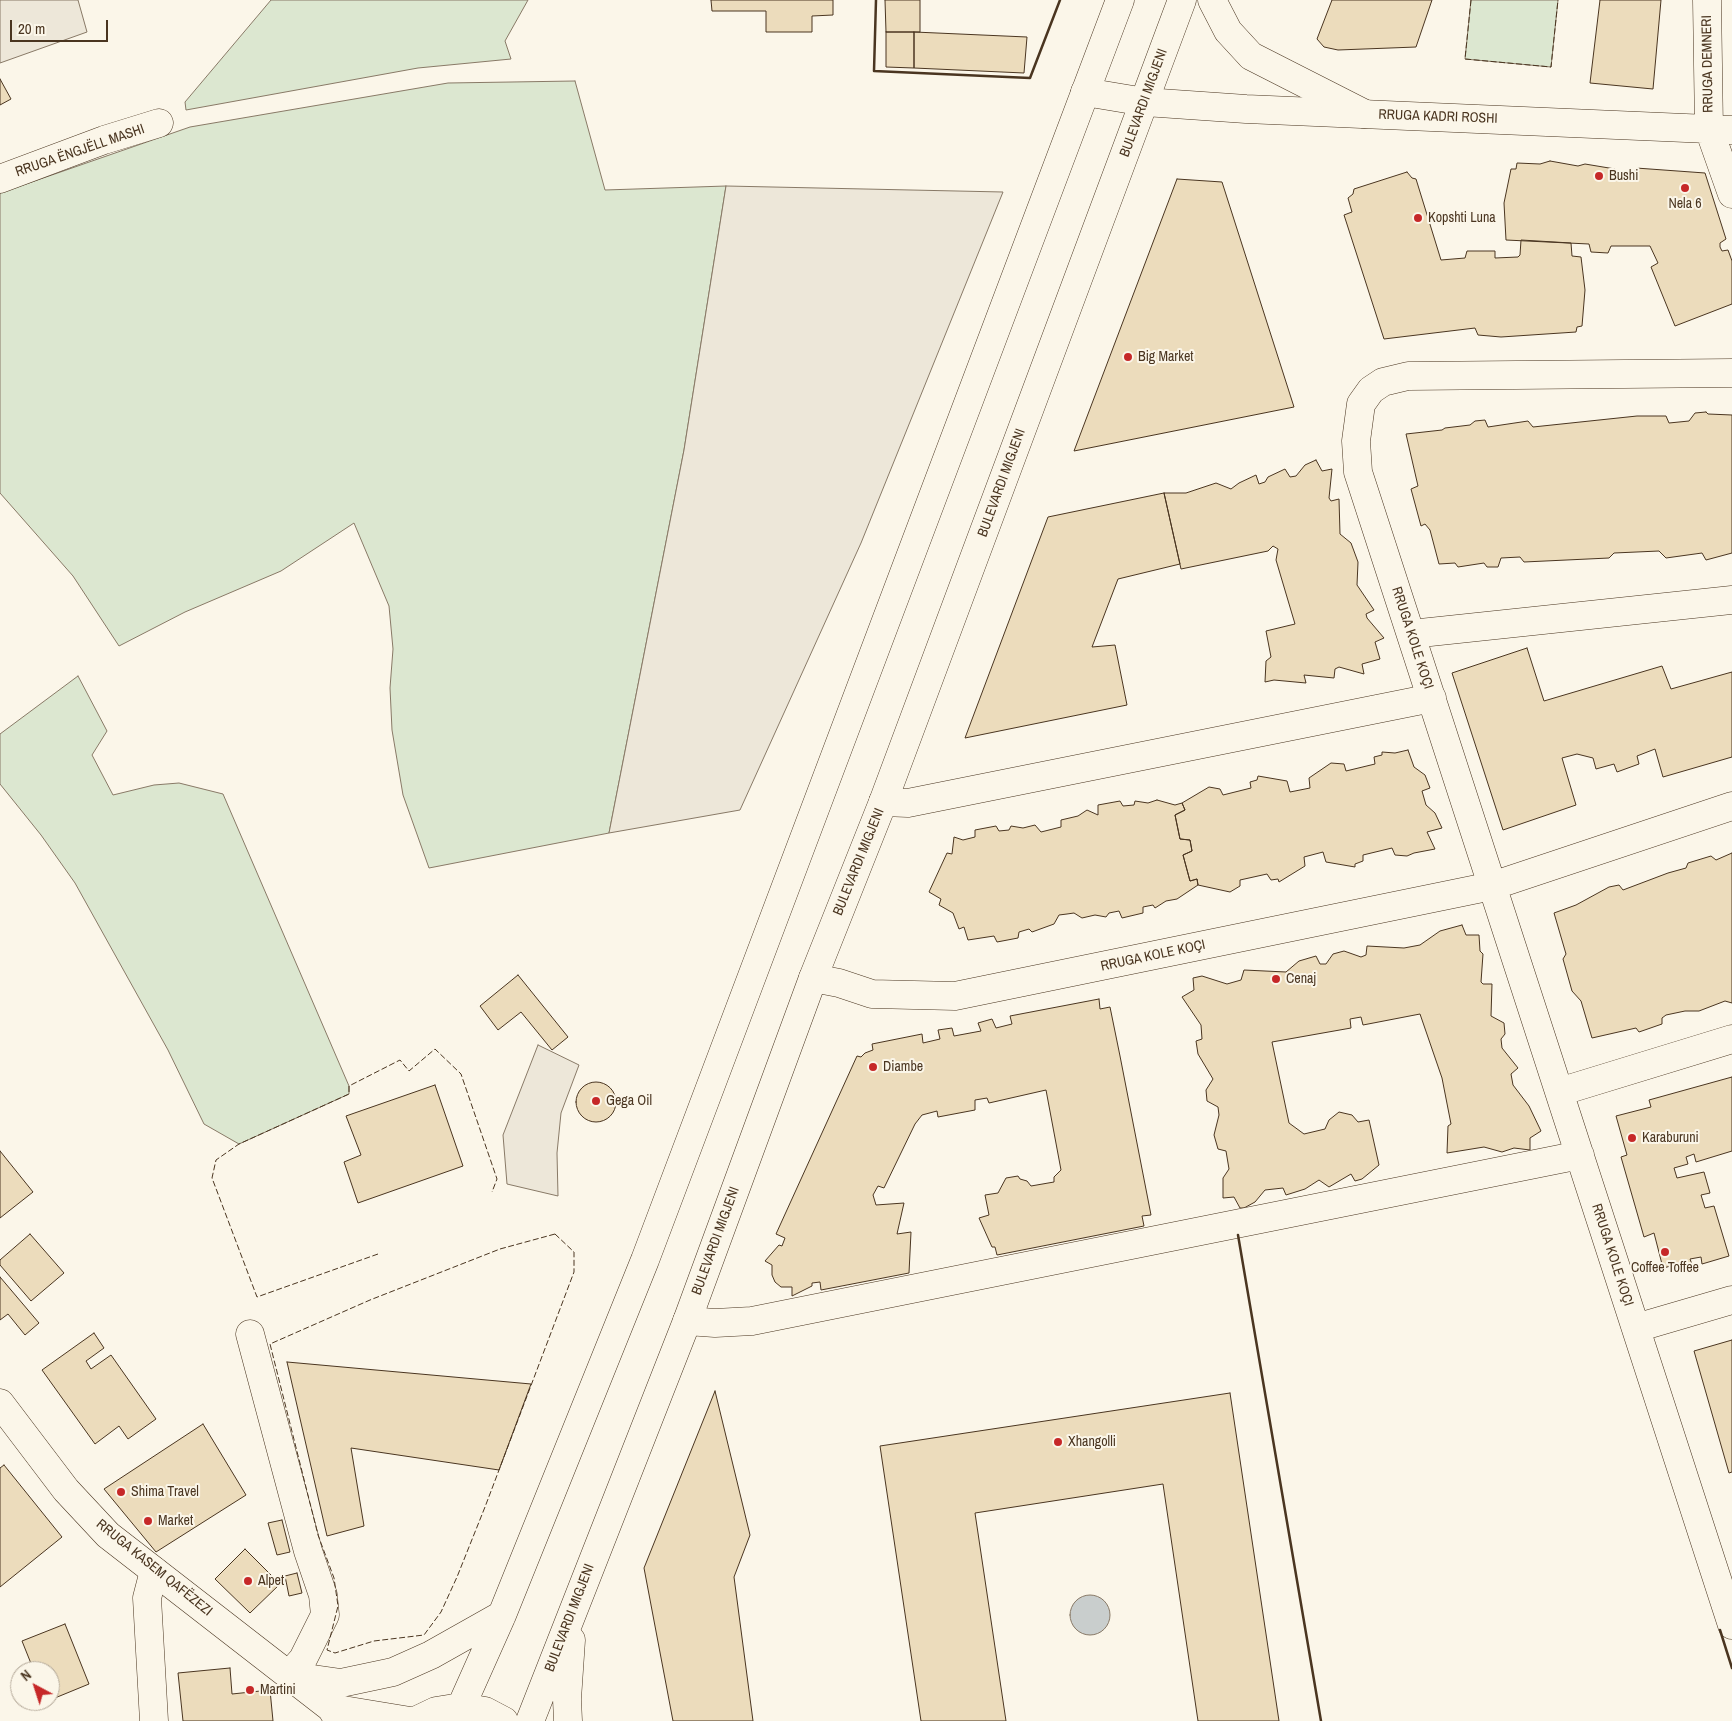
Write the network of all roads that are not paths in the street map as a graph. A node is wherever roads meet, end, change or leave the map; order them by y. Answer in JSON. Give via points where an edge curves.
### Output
{"nodes":[{"id":1,"x":1120,"y":0,"type":"edge"},
{"id":2,"x":1182,"y":0,"type":"edge"},
{"id":3,"x":1212,"y":0,"type":"edge"},
{"id":4,"x":1707,"y":0,"type":"edge"},
{"id":5,"x":1085,"y":92,"type":"junction"},
{"id":6,"x":1145,"y":102,"type":"junction"},
{"id":7,"x":1365,"y":114,"type":"junction"},
{"id":8,"x":160,"y":123,"type":"dead end"},
{"id":9,"x":1721,"y":129,"type":"edge"},
{"id":10,"x":0,"y":179,"type":"edge"},
{"id":11,"x":1732,"y":194,"type":"edge"},
{"id":12,"x":1732,"y":373,"type":"edge"},
{"id":13,"x":1732,"y":600,"type":"edge"},
{"id":14,"x":1411,"y":634,"type":"junction"},
{"id":15,"x":1432,"y":698,"type":"junction"},
{"id":16,"x":883,"y":802,"type":"junction"},
{"id":17,"x":1732,"y":806,"type":"edge"},
{"id":18,"x":1492,"y":886,"type":"junction"},
{"id":19,"x":813,"y":978,"type":"junction"},
{"id":20,"x":1732,"y":1039,"type":"edge"},
{"id":21,"x":1559,"y":1092,"type":"junction"},
{"id":22,"x":1580,"y":1156,"type":"junction"},
{"id":23,"x":1732,"y":1300,"type":"edge"},
{"id":24,"x":687,"y":1321,"type":"junction"},
{"id":25,"x":1636,"y":1328,"type":"junction"},
{"id":26,"x":250,"y":1334,"type":"dead end"},
{"id":27,"x":0,"y":1403,"type":"edge"},
{"id":28,"x":154,"y":1571,"type":"junction"},
{"id":29,"x":578,"y":1597,"type":"junction"},
{"id":30,"x":502,"y":1615,"type":"junction"},
{"id":31,"x":1732,"y":1625,"type":"edge"},
{"id":32,"x":289,"y":1675,"type":"junction"},
{"id":33,"x":461,"y":1707,"type":"junction"},
{"id":34,"x":329,"y":1717,"type":"edge"},
{"id":35,"x":154,"y":1721,"type":"edge"},
{"id":36,"x":410,"y":1721,"type":"edge"},
{"id":37,"x":415,"y":1721,"type":"edge"},
{"id":38,"x":504,"y":1721,"type":"edge"},
{"id":39,"x":530,"y":1721,"type":"edge"},
{"id":40,"x":568,"y":1721,"type":"edge"}],
"edges":[{"from":1,"to":5,"type":"street"},
{"from":2,"to":6,"type":"street","name":"BULEVARDI MIGJENI"},
{"from":3,"to":7,"type":"street","via":[[1228,31],[1251,56]]},
{"from":4,"to":9,"type":"street","name":"RRUGA DEMNERI"},
{"from":5,"to":6,"type":"street"},
{"from":5,"to":30,"type":"street","via":[[648,1250]]},
{"from":6,"to":7,"type":"street","name":"RRUGA KADRI ROSHI"},
{"from":6,"to":16,"type":"street","name":"BULEVARDI MIGJENI"},
{"from":7,"to":9,"type":"street","name":"RRUGA KADRI ROSHI"},
{"from":8,"to":10,"type":"street","name":"RRUGA ËNGJËLL MASHI"},
{"from":9,"to":11,"type":"street"},
{"from":12,"to":14,"type":"street","name":"RRUGA KOLE KOÇI","via":[[1408,376],[1384,382],[1371,390],[1361,404],[1357,421],[1358,472]]},
{"from":13,"to":14,"type":"street"},
{"from":14,"to":15,"type":"street","name":"RRUGA KOLE KOÇI"},
{"from":15,"to":16,"type":"street","via":[[908,804]]},
{"from":15,"to":18,"type":"street","name":"RRUGA KOLE KOÇI"},
{"from":16,"to":19,"type":"street","name":"BULEVARDI MIGJENI"},
{"from":17,"to":18,"type":"street","name":"RRUGA KOLE KOÇI"},
{"from":18,"to":19,"type":"street","name":"RRUGA KOLE KOÇI","via":[[955,996],[872,994]]},
{"from":18,"to":21,"type":"street","name":"RRUGA KOLE KOÇI"},
{"from":19,"to":24,"type":"street","name":"BULEVARDI MIGJENI"},
{"from":20,"to":21,"type":"street"},
{"from":21,"to":22,"type":"street","name":"RRUGA KOLE KOÇI"},
{"from":22,"to":24,"type":"street","via":[[752,1321]]},
{"from":22,"to":25,"type":"street","name":"RRUGA KOLE KOÇI"},
{"from":23,"to":25,"type":"street"},
{"from":24,"to":29,"type":"street","name":"BULEVARDI MIGJENI"},
{"from":25,"to":31,"type":"street","name":"RRUGA KOLE KOÇI"},
{"from":26,"to":32,"type":"street","via":[[308,1551],[323,1595],[325,1615],[303,1660]]},
{"from":27,"to":28,"type":"street","name":"RRUGA KASEM QAFËZEZI","via":[[66,1490],[108,1535]]},
{"from":28,"to":32,"type":"street","name":"RRUGA KASEM QAFËZEZI"},
{"from":28,"to":35,"type":"street","via":[[147,1598]]},
{"from":29,"to":39,"type":"street","name":"BULEVARDI MIGJENI"},
{"from":29,"to":40,"type":"street","via":[[570,1648]]},
{"from":30,"to":32,"type":"street","via":[[431,1655],[393,1672],[341,1684]]},
{"from":30,"to":33,"type":"street"},
{"from":32,"to":34,"type":"street"},
{"from":33,"to":37,"type":"street","via":[[436,1711]]},
{"from":33,"to":38,"type":"street","via":[[485,1711]]},
{"from":34,"to":36,"type":"street"}]}
